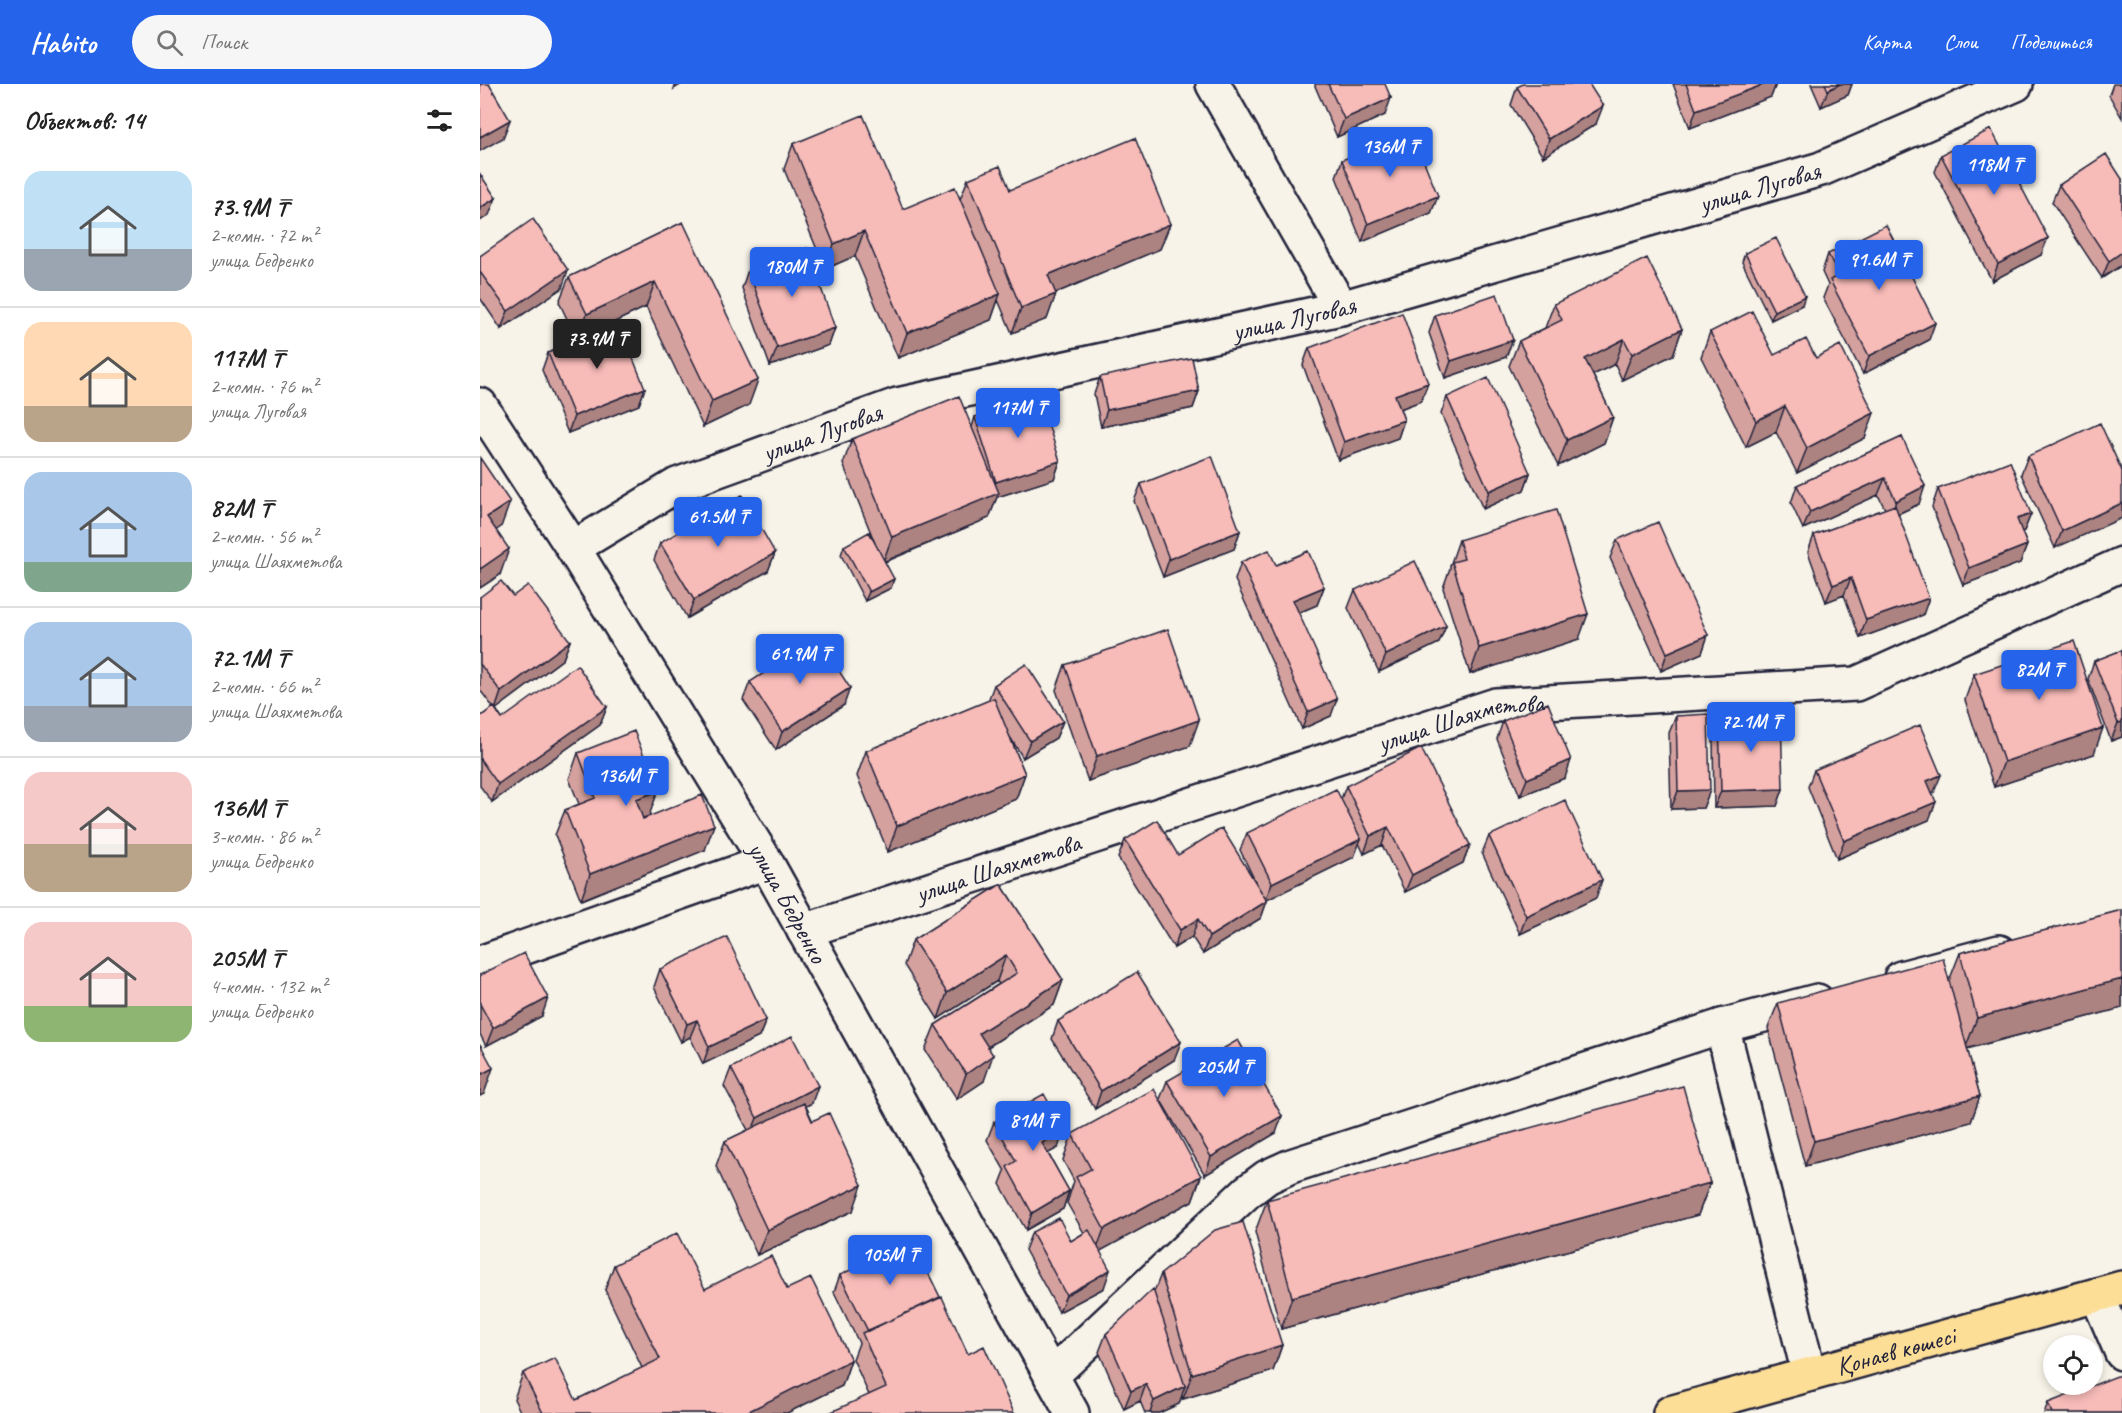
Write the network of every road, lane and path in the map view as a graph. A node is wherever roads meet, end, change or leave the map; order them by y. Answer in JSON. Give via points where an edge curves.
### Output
{"nodes":[{"id":1,"x":1213,"y":84,"type":"edge"},
{"id":2,"x":2016,"y":84,"type":"edge"},
{"id":3,"x":1341,"y":308,"type":"junction"},
{"id":4,"x":480,"y":405,"type":"edge"},
{"id":5,"x":573,"y":548,"type":"junction"},
{"id":6,"x":2122,"y":564,"type":"edge"},
{"id":7,"x":766,"y":862,"type":"junction"},
{"id":8,"x":804,"y":931,"type":"junction"},
{"id":9,"x":2031,"y":943,"type":"edge"},
{"id":10,"x":480,"y":963,"type":"edge"},
{"id":11,"x":1722,"y":1026,"type":"junction"},
{"id":12,"x":2109,"y":1291,"type":"edge"},
{"id":13,"x":2122,"y":1353,"type":"edge"},
{"id":14,"x":1809,"y":1374,"type":"junction"},
{"id":15,"x":1051,"y":1376,"type":"junction"},
{"id":16,"x":1072,"y":1413,"type":"edge"},
{"id":17,"x":1670,"y":1413,"type":"edge"}],
"edges":[{"from":1,"to":3,"type":"street"},
{"from":2,"to":3,"type":"street","name":"улица Луговая","via":[[1821,169]]},
{"from":3,"to":5,"type":"street","name":"улица Луговая","via":[[897,405],[676,485]]},
{"from":4,"to":5,"type":"street","name":"улица Бедренко"},
{"from":5,"to":7,"type":"street","name":"улица Бедренко"},
{"from":6,"to":8,"type":"street","name":"улица Шаяхметова","via":[[1856,684],[1496,705]]},
{"from":7,"to":8,"type":"street","name":"улица Бедренко"},
{"from":7,"to":10,"type":"street"},
{"from":8,"to":15,"type":"street","name":"улица Бедренко"},
{"from":9,"to":11,"type":"street"},
{"from":11,"to":14,"type":"street"},
{"from":11,"to":15,"type":"street","via":[[1267,1177]]},
{"from":12,"to":13,"type":"street"},
{"from":12,"to":14,"type":"main road","name":"Қонаев көшесі"},
{"from":14,"to":17,"type":"main road","name":"Қонаев көшесі"},
{"from":15,"to":16,"type":"street","name":"улица Бедренко"}]}
